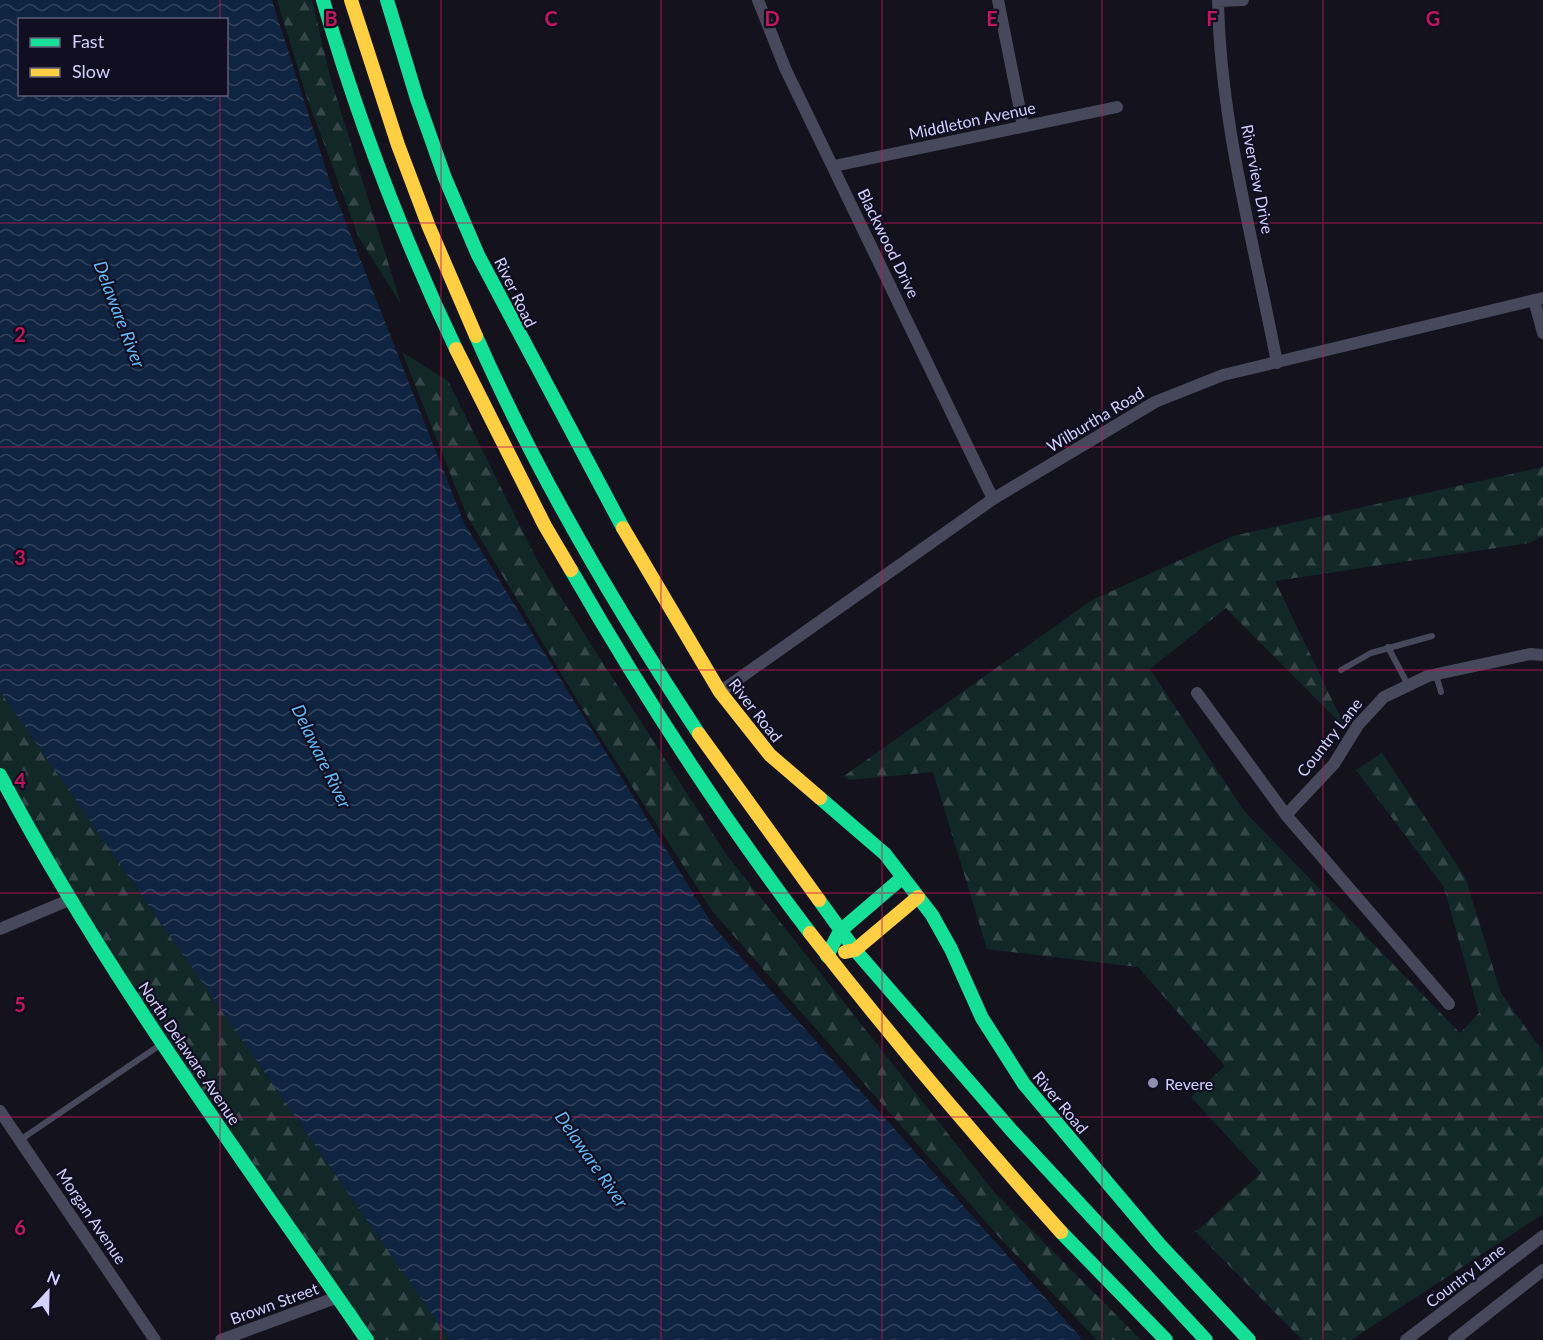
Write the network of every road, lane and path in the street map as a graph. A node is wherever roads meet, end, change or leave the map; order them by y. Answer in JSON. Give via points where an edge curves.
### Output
{"nodes":[{"id":1,"x":323,"y":0,"type":"edge"},
{"id":2,"x":351,"y":0,"type":"edge"},
{"id":3,"x":387,"y":0,"type":"edge"},
{"id":4,"x":758,"y":0,"type":"edge"},
{"id":5,"x":998,"y":0,"type":"edge"},
{"id":6,"x":1218,"y":0,"type":"edge"},
{"id":7,"x":1243,"y":0,"type":"edge"},
{"id":8,"x":1117,"y":107,"type":"dead end"},
{"id":9,"x":1023,"y":125,"type":"junction"},
{"id":10,"x":834,"y":166,"type":"junction"},
{"id":11,"x":1539,"y":299,"type":"edge"},
{"id":12,"x":1543,"y":333,"type":"edge"},
{"id":13,"x":1277,"y":363,"type":"junction"},
{"id":14,"x":993,"y":499,"type":"junction"},
{"id":15,"x":1432,"y":636,"type":"dead end"},
{"id":16,"x":1388,"y":647,"type":"junction"},
{"id":17,"x":1543,"y":655,"type":"edge"},
{"id":18,"x":1341,"y":670,"type":"dead end"},
{"id":19,"x":1435,"y":674,"type":"junction"},
{"id":20,"x":1407,"y":683,"type":"junction"},
{"id":21,"x":720,"y":692,"type":"junction"},
{"id":22,"x":1442,"y":692,"type":"dead end"},
{"id":23,"x":1197,"y":693,"type":"dead end"},
{"id":24,"x":0,"y":775,"type":"edge"},
{"id":25,"x":1286,"y":815,"type":"junction"},
{"id":26,"x":903,"y":877,"type":"junction"},
{"id":27,"x":918,"y":897,"type":"junction"},
{"id":28,"x":69,"y":900,"type":"junction"},
{"id":29,"x":0,"y":929,"type":"edge"},
{"id":30,"x":840,"y":931,"type":"junction"},
{"id":31,"x":855,"y":950,"type":"junction"},
{"id":32,"x":826,"y":956,"type":"junction"},
{"id":33,"x":1449,"y":1004,"type":"dead end"},
{"id":34,"x":163,"y":1043,"type":"junction"},
{"id":35,"x":0,"y":1111,"type":"edge"},
{"id":36,"x":20,"y":1140,"type":"junction"},
{"id":37,"x":1543,"y":1236,"type":"edge"},
{"id":38,"x":1543,"y":1270,"type":"edge"},
{"id":39,"x":338,"y":1297,"type":"junction"},
{"id":40,"x":155,"y":1340,"type":"edge"},
{"id":41,"x":220,"y":1340,"type":"edge"},
{"id":42,"x":367,"y":1340,"type":"edge"},
{"id":43,"x":1166,"y":1340,"type":"edge"},
{"id":44,"x":1206,"y":1340,"type":"edge"},
{"id":45,"x":1249,"y":1340,"type":"edge"},
{"id":46,"x":1406,"y":1340,"type":"edge"},
{"id":47,"x":1454,"y":1340,"type":"edge"}],
"edges":[{"from":1,"to":32,"type":"main road","via":[[364,132],[407,245],[528,500],[661,721]]},
{"from":2,"to":30,"type":"main road","via":[[429,227],[550,489],[664,682]]},
{"from":3,"to":21,"type":"main road","name":"River Road","via":[[421,111],[478,255],[610,506]]},
{"from":4,"to":10,"type":"street","name":"Blackwood Drive","via":[[785,69]]},
{"from":5,"to":9,"type":"street"},
{"from":6,"to":7,"type":"street"},
{"from":6,"to":13,"type":"street","name":"Riverview Drive","via":[[1226,107]]},
{"from":8,"to":9,"type":"street","name":"Middleton Avenue"},
{"from":9,"to":10,"type":"street","name":"Middleton Avenue"},
{"from":10,"to":14,"type":"street","name":"Blackwood Drive"},
{"from":11,"to":12,"type":"street"},
{"from":11,"to":13,"type":"street","name":"Wilburtha Road"},
{"from":13,"to":14,"type":"street","name":"Wilburtha Road","via":[[1223,375],[1155,402]]},
{"from":14,"to":21,"type":"street","name":"Wilburtha Road"},
{"from":15,"to":16,"type":"lane"},
{"from":16,"to":18,"type":"lane"},
{"from":16,"to":20,"type":"lane"},
{"from":17,"to":19,"type":"street","name":"Country Lane","via":[[1530,654]]},
{"from":19,"to":20,"type":"street","name":"Country Lane"},
{"from":19,"to":22,"type":"lane"},
{"from":20,"to":25,"type":"street","name":"Country Lane","via":[[1370,710],[1334,764]]},
{"from":21,"to":26,"type":"main road","name":"River Road","via":[[770,755],[862,833]]},
{"from":23,"to":25,"type":"street"},
{"from":24,"to":28,"type":"main road","name":"North Delaware Avenue"},
{"from":25,"to":33,"type":"street"},
{"from":26,"to":27,"type":"main road","name":"River Road"},
{"from":26,"to":30,"type":"main road"},
{"from":27,"to":31,"type":"main road"},
{"from":27,"to":45,"type":"main road","name":"River Road","via":[[951,949],[981,1018],[1024,1084],[1160,1245]]},
{"from":28,"to":29,"type":"street"},
{"from":28,"to":34,"type":"main road","name":"North Delaware Avenue"},
{"from":30,"to":31,"type":"main road"},
{"from":30,"to":32,"type":"main road"},
{"from":31,"to":32,"type":"main road"},
{"from":31,"to":44,"type":"main road","via":[[1059,1184]]},
{"from":32,"to":43,"type":"main road","via":[[993,1155]]},
{"from":34,"to":36,"type":"lane"},
{"from":34,"to":39,"type":"main road","name":"North Delaware Avenue"},
{"from":35,"to":36,"type":"street","name":"Morgan Avenue"},
{"from":36,"to":40,"type":"street","name":"Morgan Avenue"},
{"from":37,"to":46,"type":"street","name":"Country Lane"},
{"from":38,"to":47,"type":"street"},
{"from":39,"to":41,"type":"street","name":"Brown Street"},
{"from":39,"to":42,"type":"main road","name":"North Delaware Avenue"}]}
